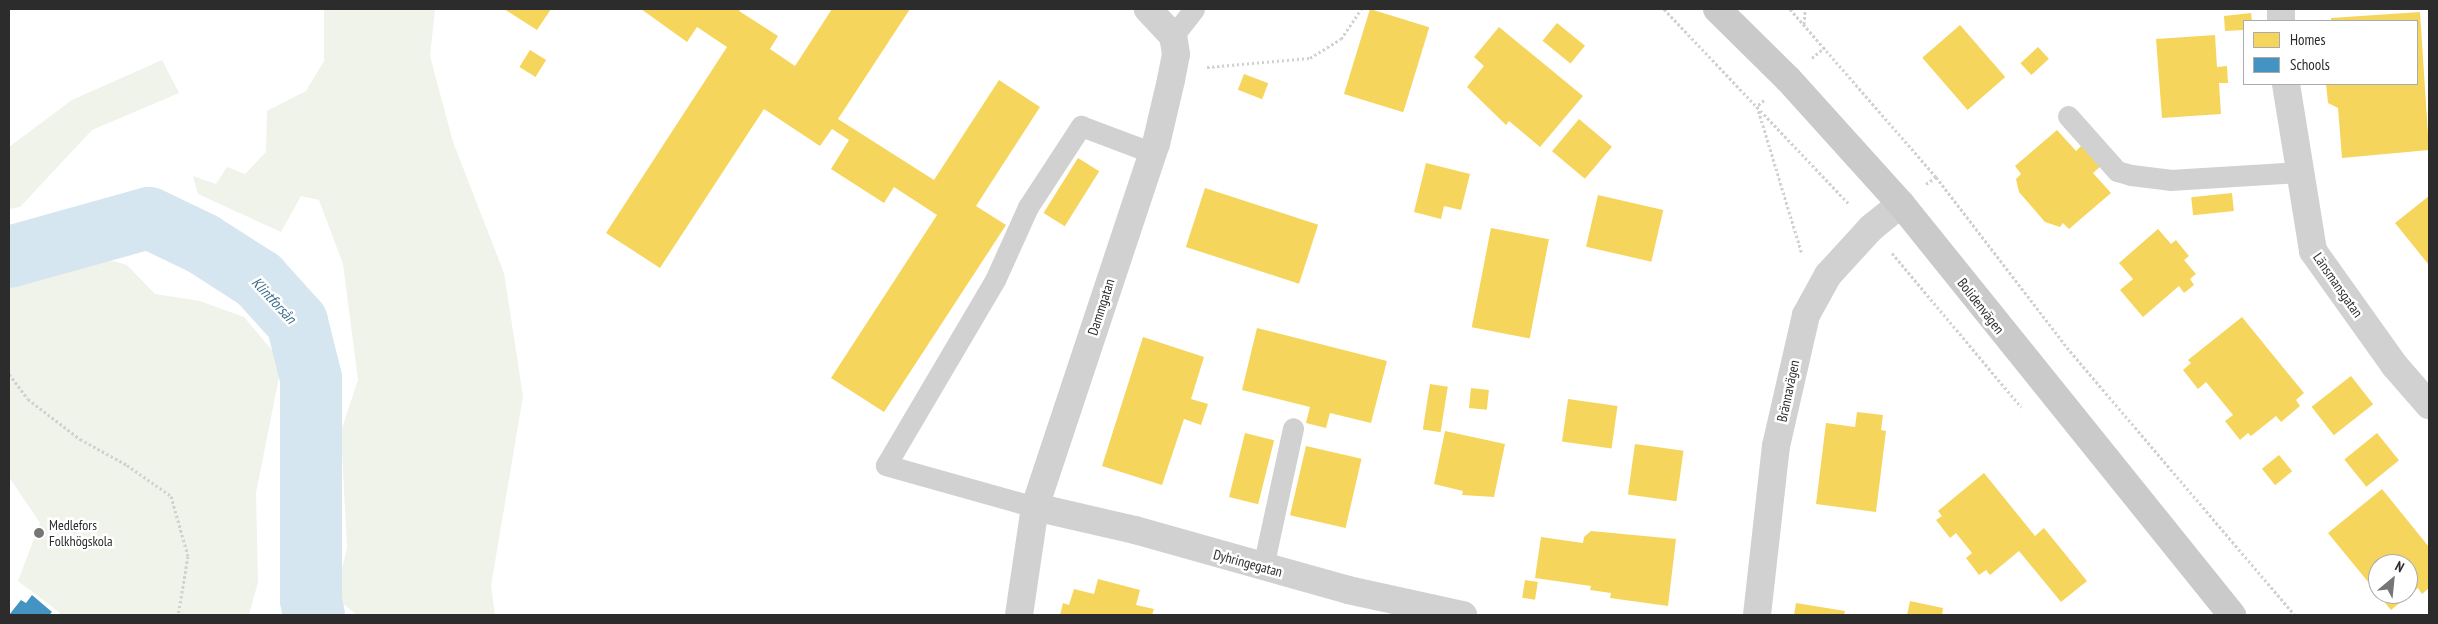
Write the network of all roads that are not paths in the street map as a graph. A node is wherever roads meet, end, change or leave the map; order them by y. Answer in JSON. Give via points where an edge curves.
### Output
{"nodes":[{"id":1,"x":1148,"y":9,"type":"edge"},
{"id":2,"x":1194,"y":9,"type":"edge"},
{"id":3,"x":1717,"y":9,"type":"edge"},
{"id":4,"x":1173,"y":36,"type":"junction"},
{"id":5,"x":2286,"y":85,"type":"edge"},
{"id":6,"x":2068,"y":116,"type":"dead end"},
{"id":7,"x":1153,"y":153,"type":"junction"},
{"id":8,"x":2300,"y":172,"type":"junction"},
{"id":9,"x":1901,"y":204,"type":"junction"},
{"id":10,"x":2429,"y":405,"type":"edge"},
{"id":11,"x":1293,"y":428,"type":"dead end"},
{"id":12,"x":1035,"y":507,"type":"junction"},
{"id":13,"x":1263,"y":567,"type":"junction"},
{"id":14,"x":1019,"y":615,"type":"edge"},
{"id":15,"x":1462,"y":615,"type":"edge"},
{"id":16,"x":1758,"y":615,"type":"edge"},
{"id":17,"x":2232,"y":615,"type":"edge"}],
"edges":[{"from":1,"to":4,"type":"street"},
{"from":2,"to":4,"type":"lane"},
{"from":3,"to":9,"type":"main road","name":"Bolidenvägen","via":[[1788,80]]},
{"from":4,"to":7,"type":"street","name":"Dammgatan","via":[[1176,54]]},
{"from":5,"to":8,"type":"street","name":"Länsmansgatan"},
{"from":6,"to":8,"type":"lane","via":[[2117,171],[2170,180]]},
{"from":7,"to":12,"type":"street","name":"Dammgatan"},
{"from":7,"to":12,"type":"lane","via":[[1081,126],[1028,207],[995,280],[886,465]]},
{"from":8,"to":10,"type":"street","name":"Länsmansgatan","via":[[2313,251],[2395,366]]},
{"from":9,"to":16,"type":"street","name":"Brännavägen","via":[[1871,228],[1828,275],[1806,315],[1776,446]]},
{"from":9,"to":17,"type":"main road","name":"Bolidenvägen"},
{"from":11,"to":13,"type":"lane"},
{"from":12,"to":13,"type":"street","name":"Dyhringegatan","via":[[1135,530]]},
{"from":12,"to":14,"type":"street","name":"Dammgatan"},
{"from":13,"to":15,"type":"street","name":"Dyhringegatan"}]}
